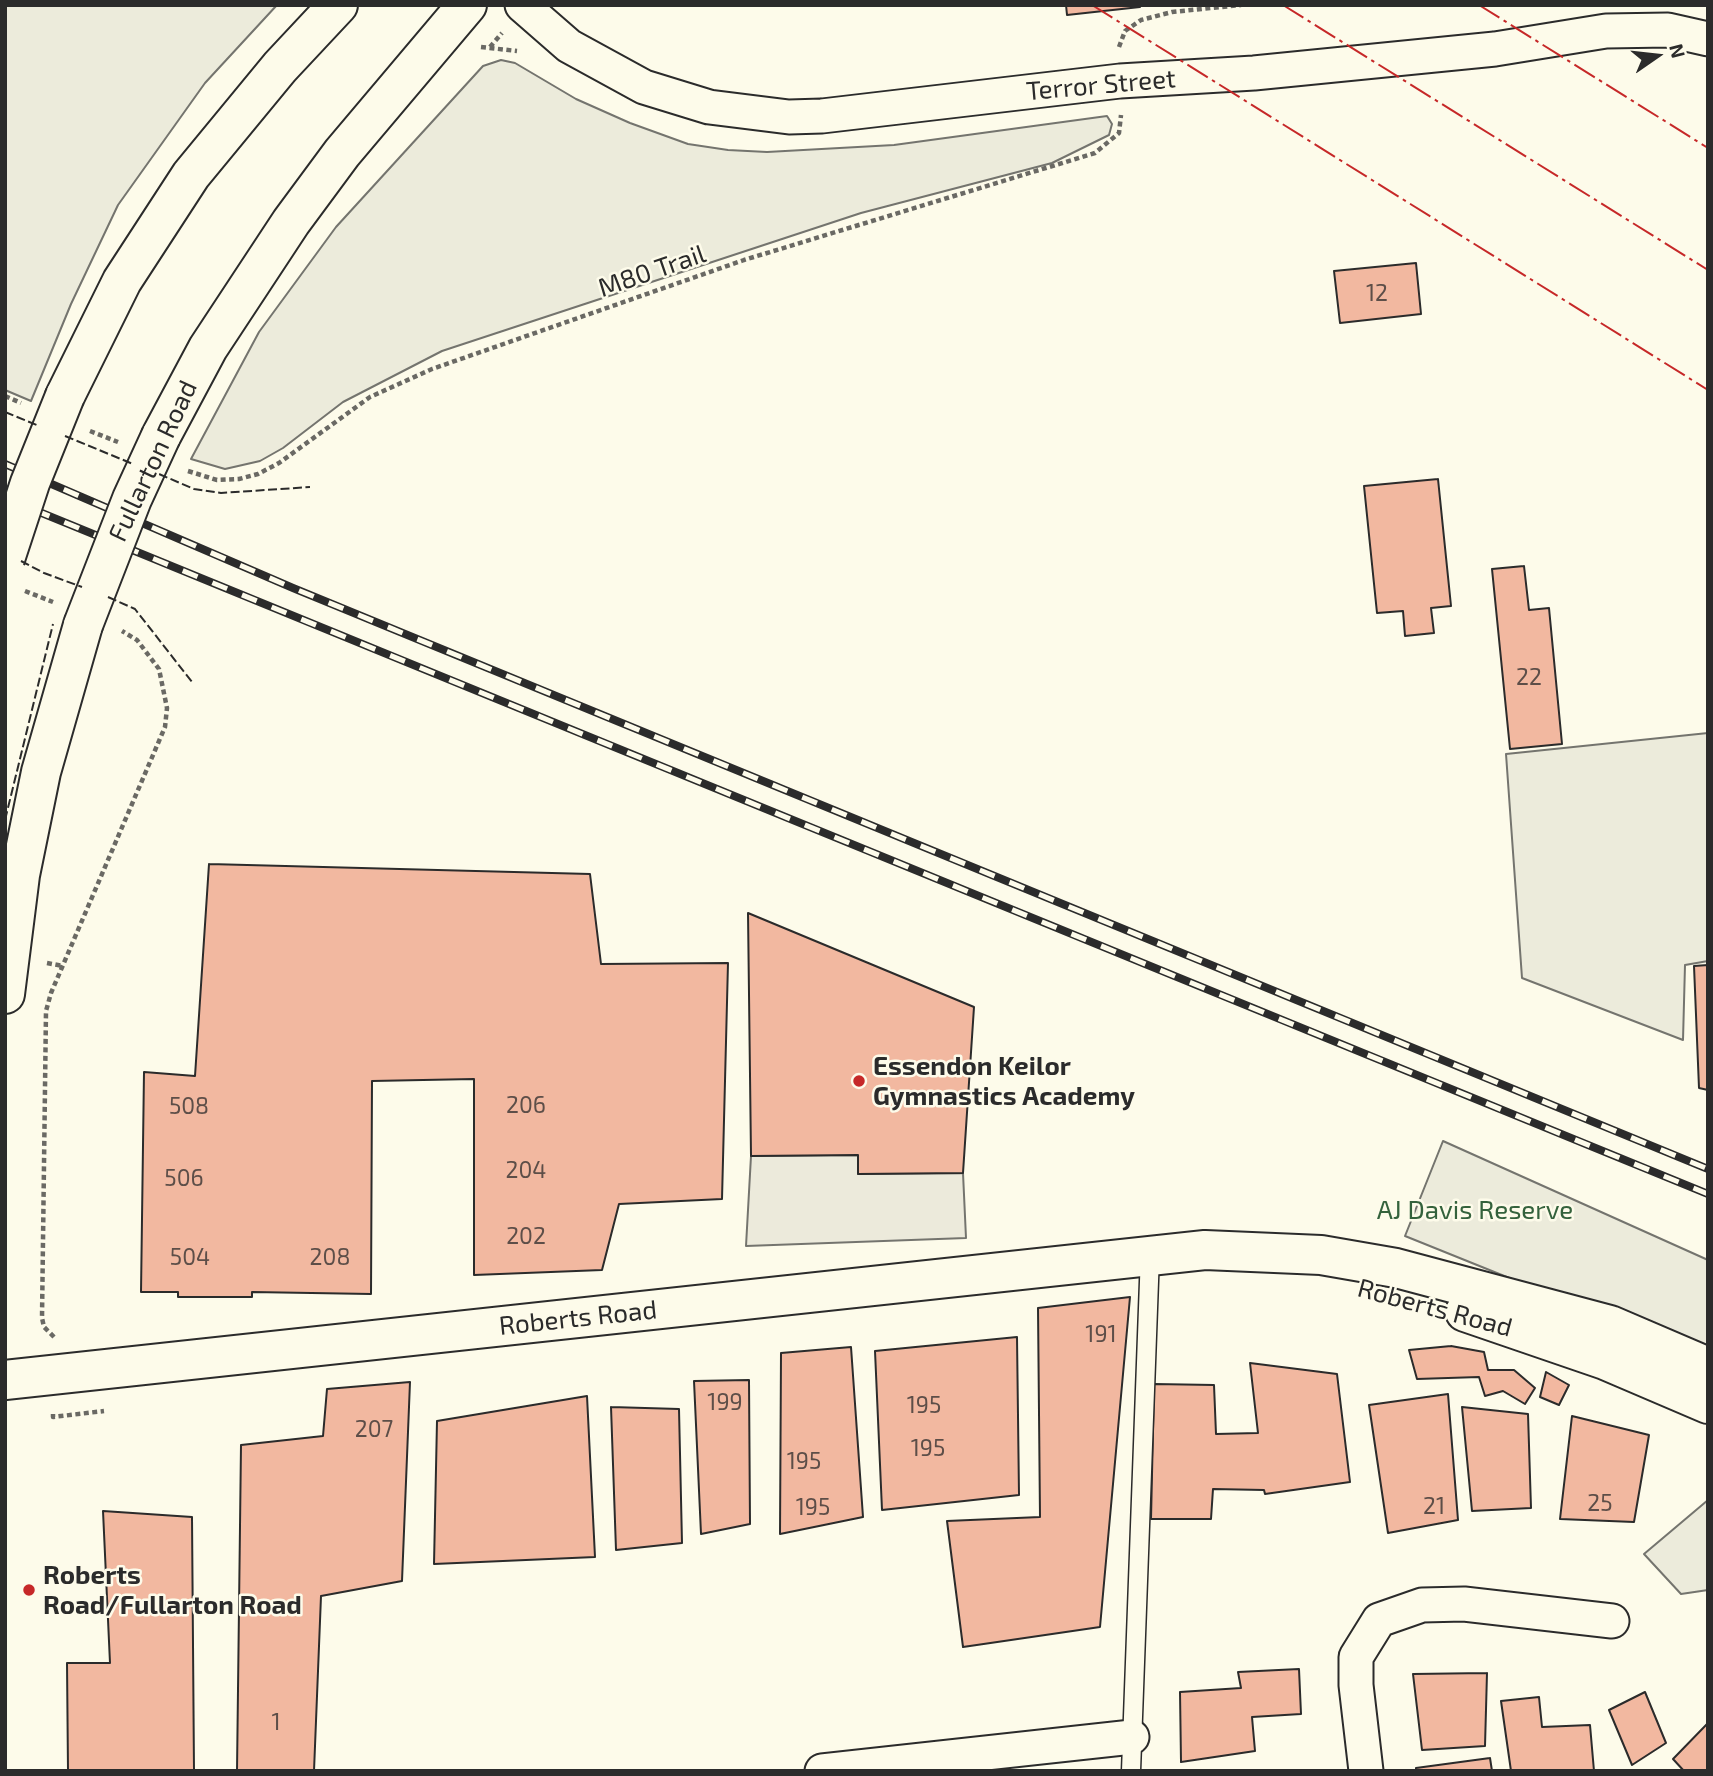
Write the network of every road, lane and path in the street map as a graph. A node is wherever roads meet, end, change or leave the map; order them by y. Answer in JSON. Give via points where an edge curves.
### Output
{"nodes":[{"id":1,"x":338,"y":5,"type":"edge"},
{"id":2,"x":467,"y":5,"type":"edge"},
{"id":3,"x":522,"y":5,"type":"edge"},
{"id":4,"x":1241,"y":5,"type":"edge"},
{"id":5,"x":1708,"y":39,"type":"edge"},
{"id":6,"x":1121,"y":81,"type":"junction"},
{"id":7,"x":5,"y":397,"type":"edge"},
{"id":8,"x":58,"y":409,"type":"junction"},
{"id":9,"x":155,"y":449,"type":"junction"},
{"id":10,"x":12,"y":574,"type":"edge"},
{"id":11,"x":70,"y":615,"type":"junction"},
{"id":12,"x":120,"y":630,"type":"dead end"},
{"id":13,"x":5,"y":994,"type":"edge"},
{"id":14,"x":1150,"y":1254,"type":"junction"},
{"id":15,"x":53,"y":1336,"type":"dead end"},
{"id":16,"x":1708,"y":1367,"type":"edge"},
{"id":17,"x":53,"y":1377,"type":"junction"},
{"id":18,"x":5,"y":1380,"type":"edge"},
{"id":19,"x":1708,"y":1404,"type":"edge"},
{"id":20,"x":106,"y":1411,"type":"dead end"},
{"id":21,"x":1612,"y":1621,"type":"dead end"},
{"id":22,"x":1132,"y":1737,"type":"junction"},
{"id":23,"x":822,"y":1771,"type":"edge"},
{"id":24,"x":1131,"y":1771,"type":"edge"},
{"id":25,"x":1366,"y":1771,"type":"edge"}],
"edges":[{"from":1,"to":8,"type":"main road","via":[[230,125],[171,204],[122,281]]},
{"from":2,"to":9,"type":"main road","name":"Fullarton Road","via":[[307,200],[208,348]]},
{"from":3,"to":6,"type":"street","name":"Terror Street","via":[[569,46],[644,87],[709,107],[762,115],[822,116]]},
{"from":4,"to":6,"type":"path","name":"M80 Trail","via":[[1171,12],[1132,24],[1118,50]]},
{"from":5,"to":6,"type":"street","name":"Terror Street","via":[[1639,28],[1349,64]]},
{"from":6,"to":9,"type":"path","name":"M80 Trail","via":[[1119,133],[1095,153],[744,260],[432,369],[370,397],[279,463],[248,477],[209,478]]},
{"from":7,"to":8,"type":"path","name":"M80 Trail"},
{"from":8,"to":9,"type":"path","name":"M80 Trail"},
{"from":8,"to":10,"type":"main road","bridge":true,"via":[[30,483]]},
{"from":9,"to":11,"type":"main road","name":"Fullarton Road","bridge":true},
{"from":10,"to":11,"type":"path"},
{"from":11,"to":13,"type":"main road","name":"Fullarton Road","via":[[20,875]]},
{"from":12,"to":15,"type":"path","via":[[137,640],[159,669],[167,708],[165,727],[46,1011],[42,1318]]},
{"from":14,"to":16,"type":"main road","name":"Roberts Road","via":[[1270,1251],[1396,1268],[1610,1325]]},
{"from":14,"to":17,"type":"main road","name":"Roberts Road"},
{"from":14,"to":19,"type":"main road","name":"Roberts Road","via":[[1385,1291],[1453,1308],[1605,1360]]},
{"from":14,"to":22,"type":"lane"},
{"from":17,"to":18,"type":"main road","name":"Roberts Road"},
{"from":17,"to":20,"type":"path","via":[[53,1417]]},
{"from":21,"to":25,"type":"street","via":[[1464,1604],[1422,1605],[1379,1620],[1356,1657]]},
{"from":22,"to":23,"type":"street"},
{"from":22,"to":24,"type":"lane"}]}
